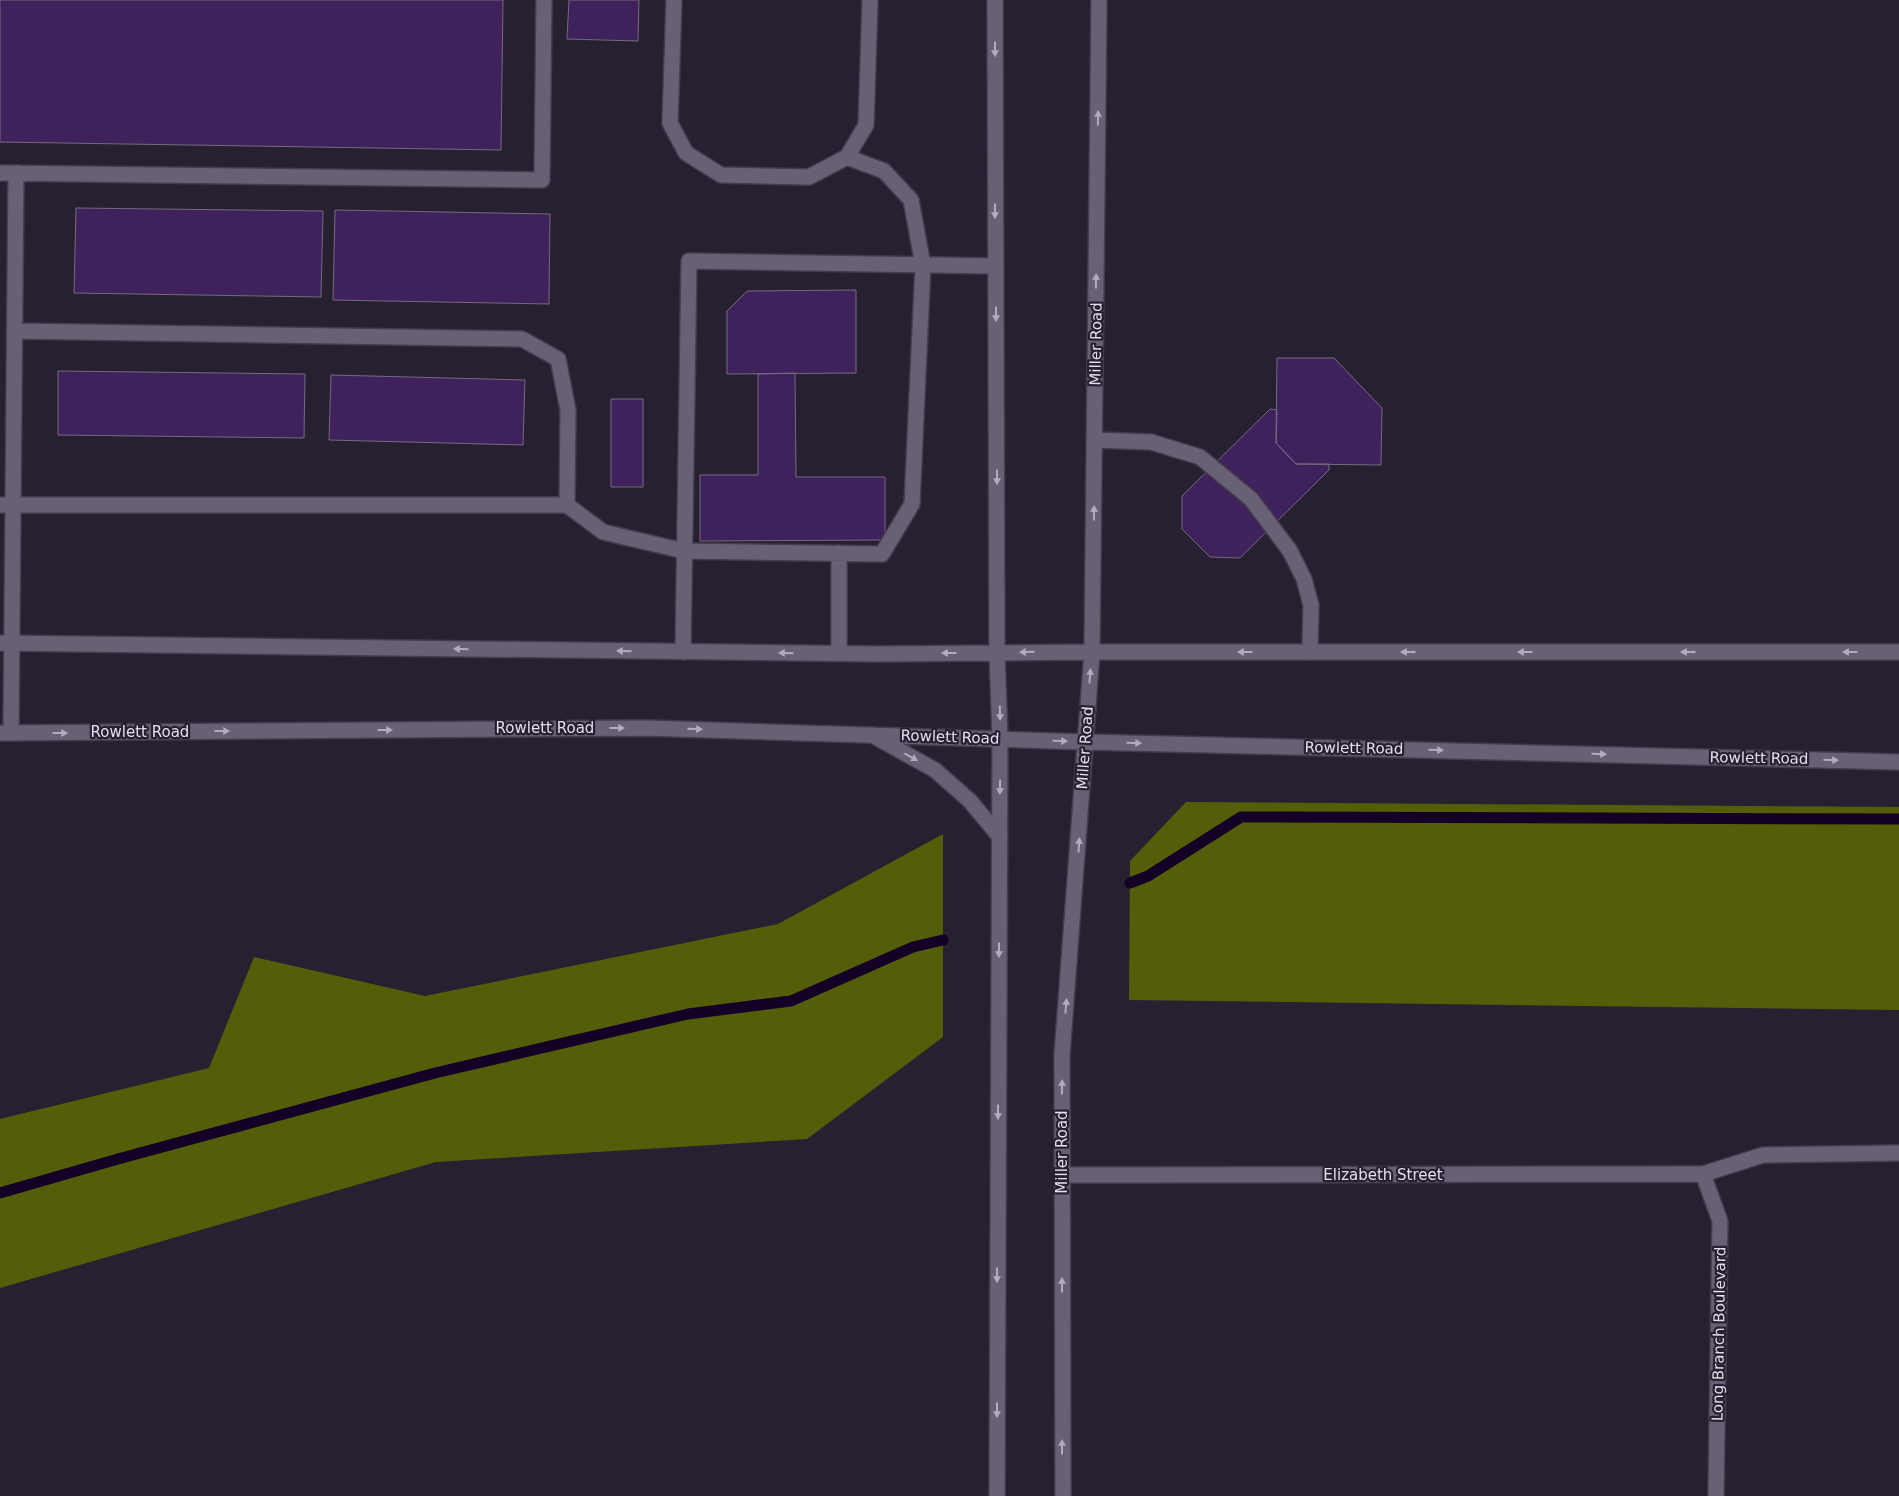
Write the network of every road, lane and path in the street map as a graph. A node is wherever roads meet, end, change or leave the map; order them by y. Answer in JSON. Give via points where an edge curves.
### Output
{"nodes":[{"id":1,"x":544,"y":0,"type":"edge"},
{"id":2,"x":674,"y":0,"type":"edge"},
{"id":3,"x":870,"y":0,"type":"edge"},
{"id":4,"x":995,"y":0,"type":"edge"},
{"id":5,"x":1099,"y":0,"type":"edge"},
{"id":6,"x":847,"y":157,"type":"junction"},
{"id":7,"x":0,"y":173,"type":"edge"},
{"id":8,"x":16,"y":173,"type":"junction"},
{"id":9,"x":923,"y":265,"type":"junction"},
{"id":10,"x":995,"y":266,"type":"junction"},
{"id":11,"x":15,"y":331,"type":"junction"},
{"id":12,"x":1095,"y":440,"type":"junction"},
{"id":13,"x":6,"y":505,"type":"edge"},
{"id":14,"x":567,"y":505,"type":"junction"},
{"id":15,"x":684,"y":551,"type":"junction"},
{"id":16,"x":839,"y":553,"type":"junction"},
{"id":17,"x":5,"y":643,"type":"edge"},
{"id":18,"x":683,"y":652,"type":"junction"},
{"id":19,"x":1092,"y":652,"type":"junction"},
{"id":20,"x":1310,"y":652,"type":"junction"},
{"id":21,"x":1899,"y":652,"type":"edge"},
{"id":22,"x":838,"y":653,"type":"junction"},
{"id":23,"x":997,"y":653,"type":"junction"},
{"id":24,"x":5,"y":733,"type":"edge"},
{"id":25,"x":868,"y":734,"type":"junction"},
{"id":26,"x":1000,"y":738,"type":"junction"},
{"id":27,"x":1085,"y":742,"type":"junction"},
{"id":28,"x":1899,"y":762,"type":"edge"},
{"id":29,"x":1000,"y":837,"type":"junction"},
{"id":30,"x":1899,"y":1154,"type":"edge"},
{"id":31,"x":1704,"y":1174,"type":"junction"},
{"id":32,"x":1062,"y":1175,"type":"junction"},
{"id":33,"x":997,"y":1496,"type":"edge"},
{"id":34,"x":1063,"y":1496,"type":"edge"},
{"id":35,"x":1716,"y":1496,"type":"edge"}],
"edges":[{"from":1,"to":8,"type":"main road","via":[[542,180]]},
{"from":2,"to":6,"type":"main road","via":[[670,123],[686,154],[721,175],[809,177]]},
{"from":3,"to":6,"type":"main road","via":[[866,125]]},
{"from":4,"to":10,"type":"main road","one_way":true},
{"from":12,"to":5,"type":"main road","name":"Miller Road","one_way":true},
{"from":6,"to":9,"type":"main road","via":[[884,171],[911,200]]},
{"from":7,"to":8,"type":"main road"},
{"from":8,"to":11,"type":"main road"},
{"from":9,"to":10,"type":"main road"},
{"from":9,"to":15,"type":"main road","via":[[690,261]]},
{"from":9,"to":16,"type":"main road","via":[[912,504],[882,554]]},
{"from":10,"to":23,"type":"main road","one_way":true},
{"from":11,"to":13,"type":"main road"},
{"from":11,"to":14,"type":"main road","via":[[522,339],[558,359],[568,410]]},
{"from":19,"to":12,"type":"main road","name":"Miller Road","one_way":true},
{"from":12,"to":20,"type":"main road","via":[[1152,442],[1200,456],[1251,499],[1290,551],[1304,578],[1312,604]]},
{"from":13,"to":14,"type":"main road"},
{"from":13,"to":17,"type":"main road"},
{"from":14,"to":15,"type":"main road","via":[[603,532]]},
{"from":15,"to":16,"type":"main road"},
{"from":15,"to":18,"type":"main road"},
{"from":16,"to":22,"type":"main road"},
{"from":18,"to":17,"type":"main road","one_way":true},
{"from":17,"to":24,"type":"main road"},
{"from":22,"to":18,"type":"main road","one_way":true},
{"from":20,"to":19,"type":"main road","one_way":true},
{"from":19,"to":23,"type":"main road","one_way":true},
{"from":27,"to":19,"type":"main road","name":"Miller Road","one_way":true},
{"from":21,"to":20,"type":"main road","one_way":true},
{"from":23,"to":22,"type":"main road","one_way":true},
{"from":23,"to":26,"type":"main road","one_way":true},
{"from":24,"to":25,"type":"main road","name":"Rowlett Road","one_way":true,"via":[[646,728]]},
{"from":25,"to":26,"type":"main road","name":"Rowlett Road"},
{"from":25,"to":29,"type":"main road","one_way":true,"via":[[935,770],[970,801]]},
{"from":26,"to":27,"type":"main road","name":"Rowlett Road","one_way":true},
{"from":26,"to":29,"type":"main road","one_way":true},
{"from":27,"to":28,"type":"main road","name":"Rowlett Road","one_way":true},
{"from":32,"to":27,"type":"main road","name":"Miller Road","one_way":true,"via":[[1062,1055]]},
{"from":29,"to":33,"type":"main road","one_way":true},
{"from":30,"to":31,"type":"main road","name":"Elizabeth Street","via":[[1763,1155]]},
{"from":31,"to":32,"type":"main road","name":"Elizabeth Street"},
{"from":31,"to":35,"type":"main road","name":"Long Branch Boulevard","via":[[1720,1222]]},
{"from":34,"to":32,"type":"main road","name":"Miller Road","one_way":true}]}
